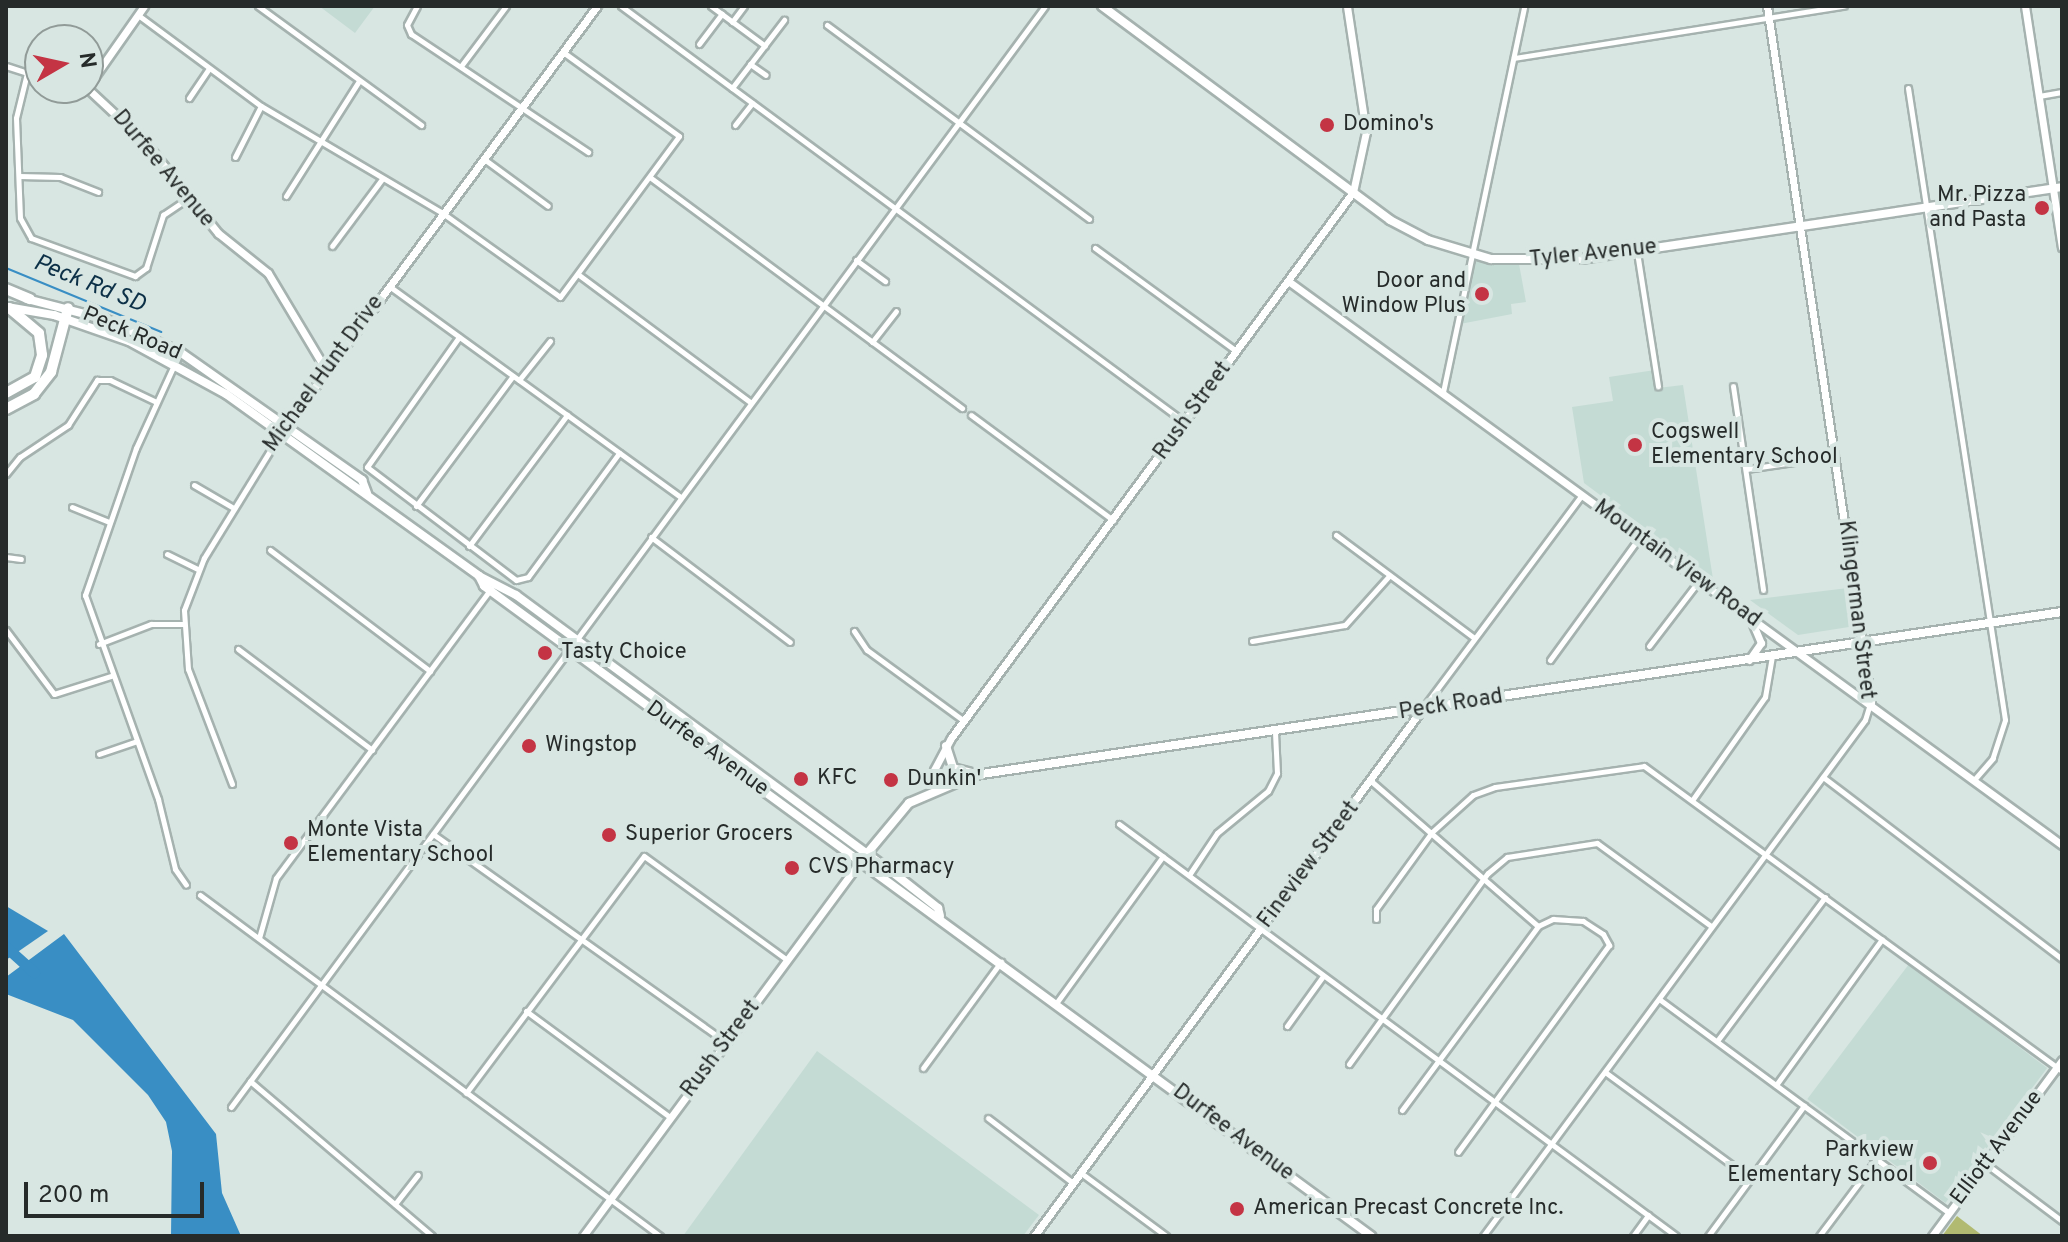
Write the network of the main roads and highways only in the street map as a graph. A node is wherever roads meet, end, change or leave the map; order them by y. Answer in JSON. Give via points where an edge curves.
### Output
{"nodes":[{"id":1,"x":1102,"y":6,"type":"edge"},
{"id":2,"x":2057,"y":188,"type":"edge"},
{"id":3,"x":6,"y":292,"type":"edge"},
{"id":4,"x":30,"y":299,"type":"joint"},
{"id":5,"x":8,"y":307,"type":"edge"},
{"id":6,"x":67,"y":313,"type":"junction"},
{"id":7,"x":6,"y":393,"type":"edge"},
{"id":8,"x":6,"y":409,"type":"edge"},
{"id":9,"x":284,"y":430,"type":"junction"},
{"id":10,"x":479,"y":576,"type":"junction"},
{"id":11,"x":2062,"y":612,"type":"edge"},
{"id":12,"x":946,"y":746,"type":"road end"},
{"id":13,"x":975,"y":775,"type":"junction"},
{"id":14,"x":867,"y":853,"type":"junction"},
{"id":15,"x":860,"y":862,"type":"junction"},
{"id":16,"x":940,"y":916,"type":"junction"},
{"id":17,"x":1371,"y":1236,"type":"edge"}],
"edges":[{"from":1,"to":2,"type":"main road","name":"Tyler Avenue","via":[[1409,231],[1472,255],[1527,263],[1637,251]]},
{"from":3,"to":4,"type":"highway"},
{"from":4,"to":6,"type":"main road","name":"Peck Road"},
{"from":5,"to":6,"type":"main road","name":"Peck Road"},
{"from":5,"to":7,"type":"highway","via":[[39,333],[42,355],[35,377]]},
{"from":6,"to":8,"type":"highway","via":[[46,380],[34,394]]},
{"from":6,"to":9,"type":"main road","name":"Peck Road","via":[[175,363]]},
{"from":6,"to":9,"type":"main road","name":"Peck Road","via":[[180,352]]},
{"from":9,"to":10,"type":"main road","name":"Durfee Avenue","via":[[362,480],[367,493]]},
{"from":10,"to":14,"type":"main road","name":"Durfee Avenue","via":[[496,581]]},
{"from":10,"to":15,"type":"main road","name":"Durfee Avenue","via":[[489,590]]},
{"from":11,"to":13,"type":"main road","name":"Peck Road"},
{"from":12,"to":13,"type":"main road","via":[[953,768]]},
{"from":13,"to":14,"type":"main road","name":"Peck Road","via":[[938,787],[899,812]]},
{"from":14,"to":15,"type":"main road","name":"Peck Road"},
{"from":14,"to":16,"type":"main road","name":"Durfee Avenue","via":[[933,904]]},
{"from":15,"to":16,"type":"main road","name":"Durfee Avenue","via":[[926,912]]},
{"from":16,"to":17,"type":"main road","name":"Durfee Avenue"}]}
